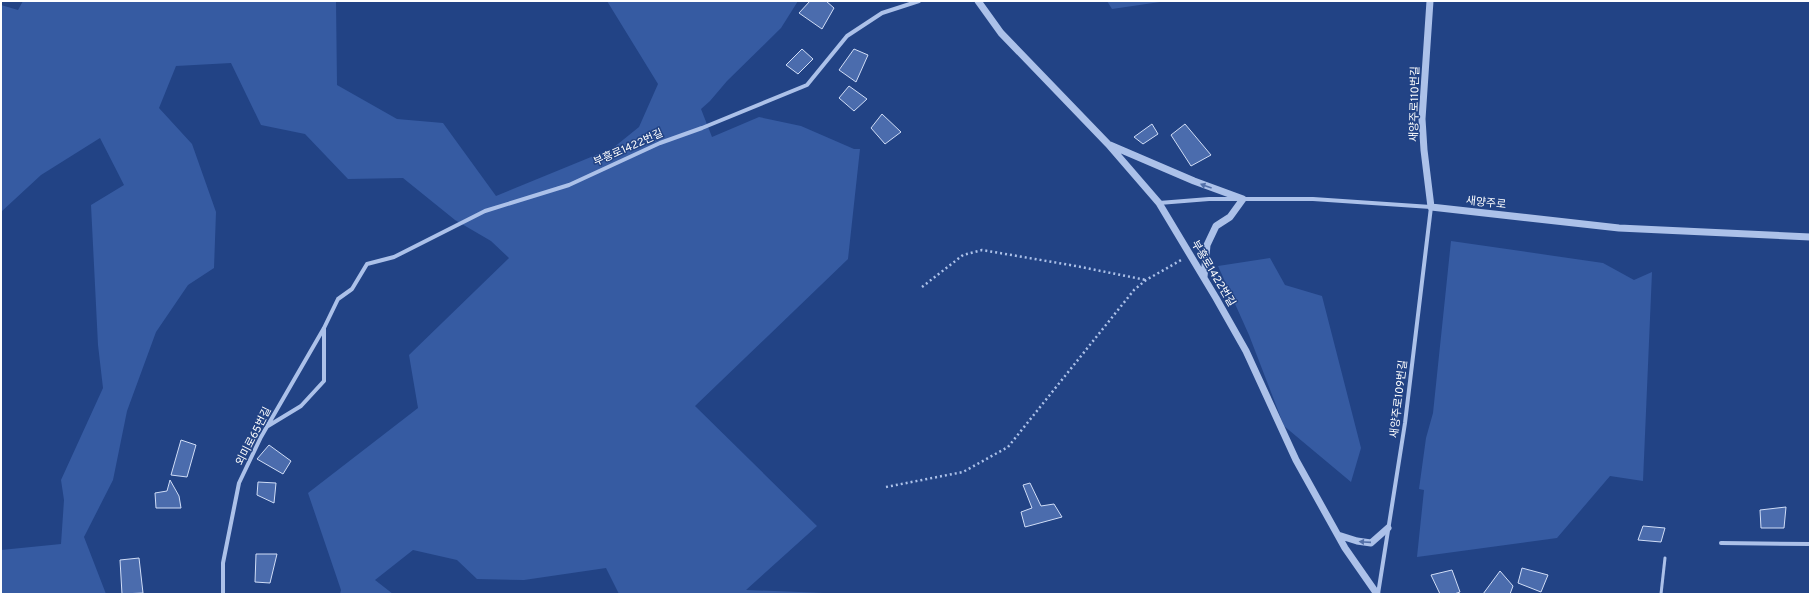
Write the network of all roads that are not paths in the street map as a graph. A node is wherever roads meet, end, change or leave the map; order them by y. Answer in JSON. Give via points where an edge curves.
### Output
{"nodes":[{"id":1,"x":919,"y":1,"type":"edge"},
{"id":2,"x":978,"y":1,"type":"edge"},
{"id":3,"x":1430,"y":1,"type":"edge"},
{"id":4,"x":1108,"y":144,"type":"junction"},
{"id":5,"x":1243,"y":199,"type":"junction"},
{"id":6,"x":1158,"y":203,"type":"junction"},
{"id":7,"x":1431,"y":207,"type":"junction"},
{"id":8,"x":1810,"y":237,"type":"edge"},
{"id":9,"x":1204,"y":277,"type":"junction"},
{"id":10,"x":338,"y":299,"type":"joint"},
{"id":11,"x":324,"y":328,"type":"junction"},
{"id":12,"x":268,"y":426,"type":"junction"},
{"id":13,"x":1388,"y":528,"type":"junction"},
{"id":14,"x":1338,"y":535,"type":"junction"},
{"id":15,"x":1721,"y":543,"type":"dead end"},
{"id":16,"x":1810,"y":544,"type":"edge"},
{"id":17,"x":1665,"y":558,"type":"dead end"},
{"id":18,"x":223,"y":594,"type":"edge"},
{"id":19,"x":1377,"y":594,"type":"edge"},
{"id":20,"x":1661,"y":594,"type":"edge"}],
"edges":[{"from":1,"to":10,"type":"street","name":"부흥로1422번길","via":[[882,13],[847,36],[807,85],[660,143],[569,185],[485,211],[394,257],[367,264],[352,289]]},
{"from":2,"to":4,"type":"street","name":"부흥로1422번길","via":[[1001,33]]},
{"from":3,"to":7,"type":"street","name":"새양주로110번길","via":[[1422,119]]},
{"from":5,"to":4,"type":"street","one_way":true},
{"from":4,"to":6,"type":"street","name":"부흥로1422번길"},
{"from":5,"to":6,"type":"street","name":"새양주로"},
{"from":5,"to":7,"type":"street","name":"새양주로","via":[[1313,199]]},
{"from":5,"to":9,"type":"street","via":[[1230,217],[1216,226],[1207,245]]},
{"from":6,"to":9,"type":"street","name":"부흥로1422번길"},
{"from":7,"to":8,"type":"street","name":"새양주로","via":[[1618,228]]},
{"from":7,"to":13,"type":"street","name":"새양주로109번길","via":[[1405,423]]},
{"from":9,"to":14,"type":"street","name":"부흥로1422번길","via":[[1246,351],[1296,460]]},
{"from":10,"to":11,"type":"street","name":"외미로65번길"},
{"from":11,"to":12,"type":"street","name":"외미로65번길"},
{"from":11,"to":12,"type":"street","via":[[324,381],[301,406]]},
{"from":12,"to":18,"type":"street","name":"외미로65번길","via":[[260,436],[239,483],[223,563]]},
{"from":13,"to":14,"type":"street","one_way":true,"via":[[1371,543]]},
{"from":13,"to":19,"type":"street","name":"새양주로109번길"},
{"from":14,"to":19,"type":"street","name":"부흥로1422번길"},
{"from":15,"to":16,"type":"street"},
{"from":17,"to":20,"type":"lane"}]}
